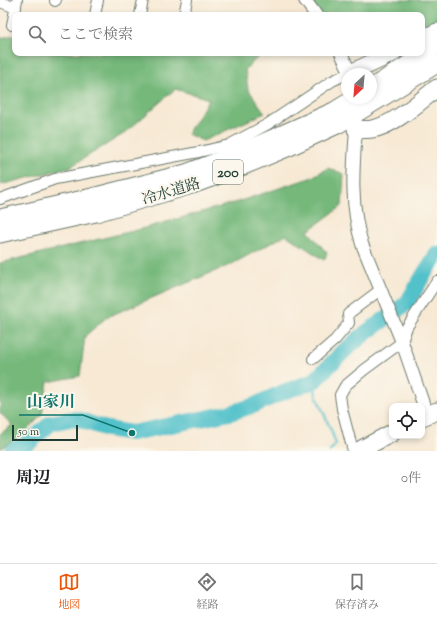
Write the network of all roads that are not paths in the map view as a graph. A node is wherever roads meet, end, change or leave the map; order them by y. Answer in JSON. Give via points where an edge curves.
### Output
{"nodes":[{"id":1,"x":98,"y":0,"type":"edge"},
{"id":2,"x":142,"y":0,"type":"edge"},
{"id":3,"x":187,"y":0,"type":"edge"},
{"id":4,"x":305,"y":0,"type":"edge"},
{"id":5,"x":0,"y":2,"type":"edge"},
{"id":6,"x":16,"y":4,"type":"edge"},
{"id":7,"x":96,"y":12,"type":"edge"},
{"id":8,"x":140,"y":12,"type":"edge"},
{"id":9,"x":185,"y":12,"type":"edge"},
{"id":10,"x":314,"y":12,"type":"edge"},
{"id":11,"x":437,"y":32,"type":"edge"},
{"id":12,"x":425,"y":38,"type":"edge"},
{"id":13,"x":437,"y":46,"type":"edge"},
{"id":14,"x":425,"y":54,"type":"edge"},
{"id":15,"x":343,"y":56,"type":"edge"},
{"id":16,"x":387,"y":56,"type":"edge"},
{"id":17,"x":421,"y":56,"type":"edge"},
{"id":18,"x":437,"y":64,"type":"edge"},
{"id":19,"x":347,"y":68,"type":"edge"},
{"id":20,"x":362,"y":68,"type":"edge"},
{"id":21,"x":341,"y":77,"type":"edge"},
{"id":22,"x":377,"y":84,"type":"edge"},
{"id":23,"x":437,"y":88,"type":"edge"},
{"id":24,"x":345,"y":104,"type":"edge"},
{"id":25,"x":356,"y":126,"type":"joint"},
{"id":26,"x":0,"y":199,"type":"edge"},
{"id":27,"x":0,"y":218,"type":"edge"},
{"id":28,"x":0,"y":234,"type":"edge"},
{"id":29,"x":437,"y":281,"type":"edge"},
{"id":30,"x":380,"y":290,"type":"junction"},
{"id":31,"x":399,"y":337,"type":"junction"},
{"id":32,"x":313,"y":359,"type":"dead end"},
{"id":33,"x":429,"y":415,"type":"edge"},
{"id":34,"x":389,"y":435,"type":"edge"},
{"id":35,"x":353,"y":451,"type":"edge"},
{"id":36,"x":358,"y":451,"type":"edge"}],
"edges":[{"from":1,"to":7,"type":"street"},
{"from":2,"to":8,"type":"street"},
{"from":3,"to":9,"type":"street"},
{"from":4,"to":10,"type":"street"},
{"from":5,"to":6,"type":"street"},
{"from":11,"to":12,"type":"highway"},
{"from":13,"to":14,"type":"highway"},
{"from":15,"to":19,"type":"street"},
{"from":16,"to":20,"type":"highway"},
{"from":17,"to":22,"type":"highway"},
{"from":18,"to":28,"type":"highway","name":"冷水道路","number":"200","via":[[339,124],[241,167],[192,185],[96,212]]},
{"from":21,"to":26,"type":"street","via":[[268,124],[229,145],[55,179]]},
{"from":23,"to":25,"type":"highway","via":[[385,125],[372,129]]},
{"from":24,"to":27,"type":"highway","name":"冷水道路","number":"200","via":[[237,154],[186,172]]},
{"from":25,"to":30,"type":"street","via":[[354,202],[362,244]]},
{"from":29,"to":31,"type":"street"},
{"from":30,"to":31,"type":"street"},
{"from":30,"to":32,"type":"street","via":[[348,314],[348,323],[335,340]]},
{"from":31,"to":33,"type":"street"},
{"from":31,"to":35,"type":"street","via":[[345,386],[340,395]]},
{"from":34,"to":36,"type":"highway"}]}
